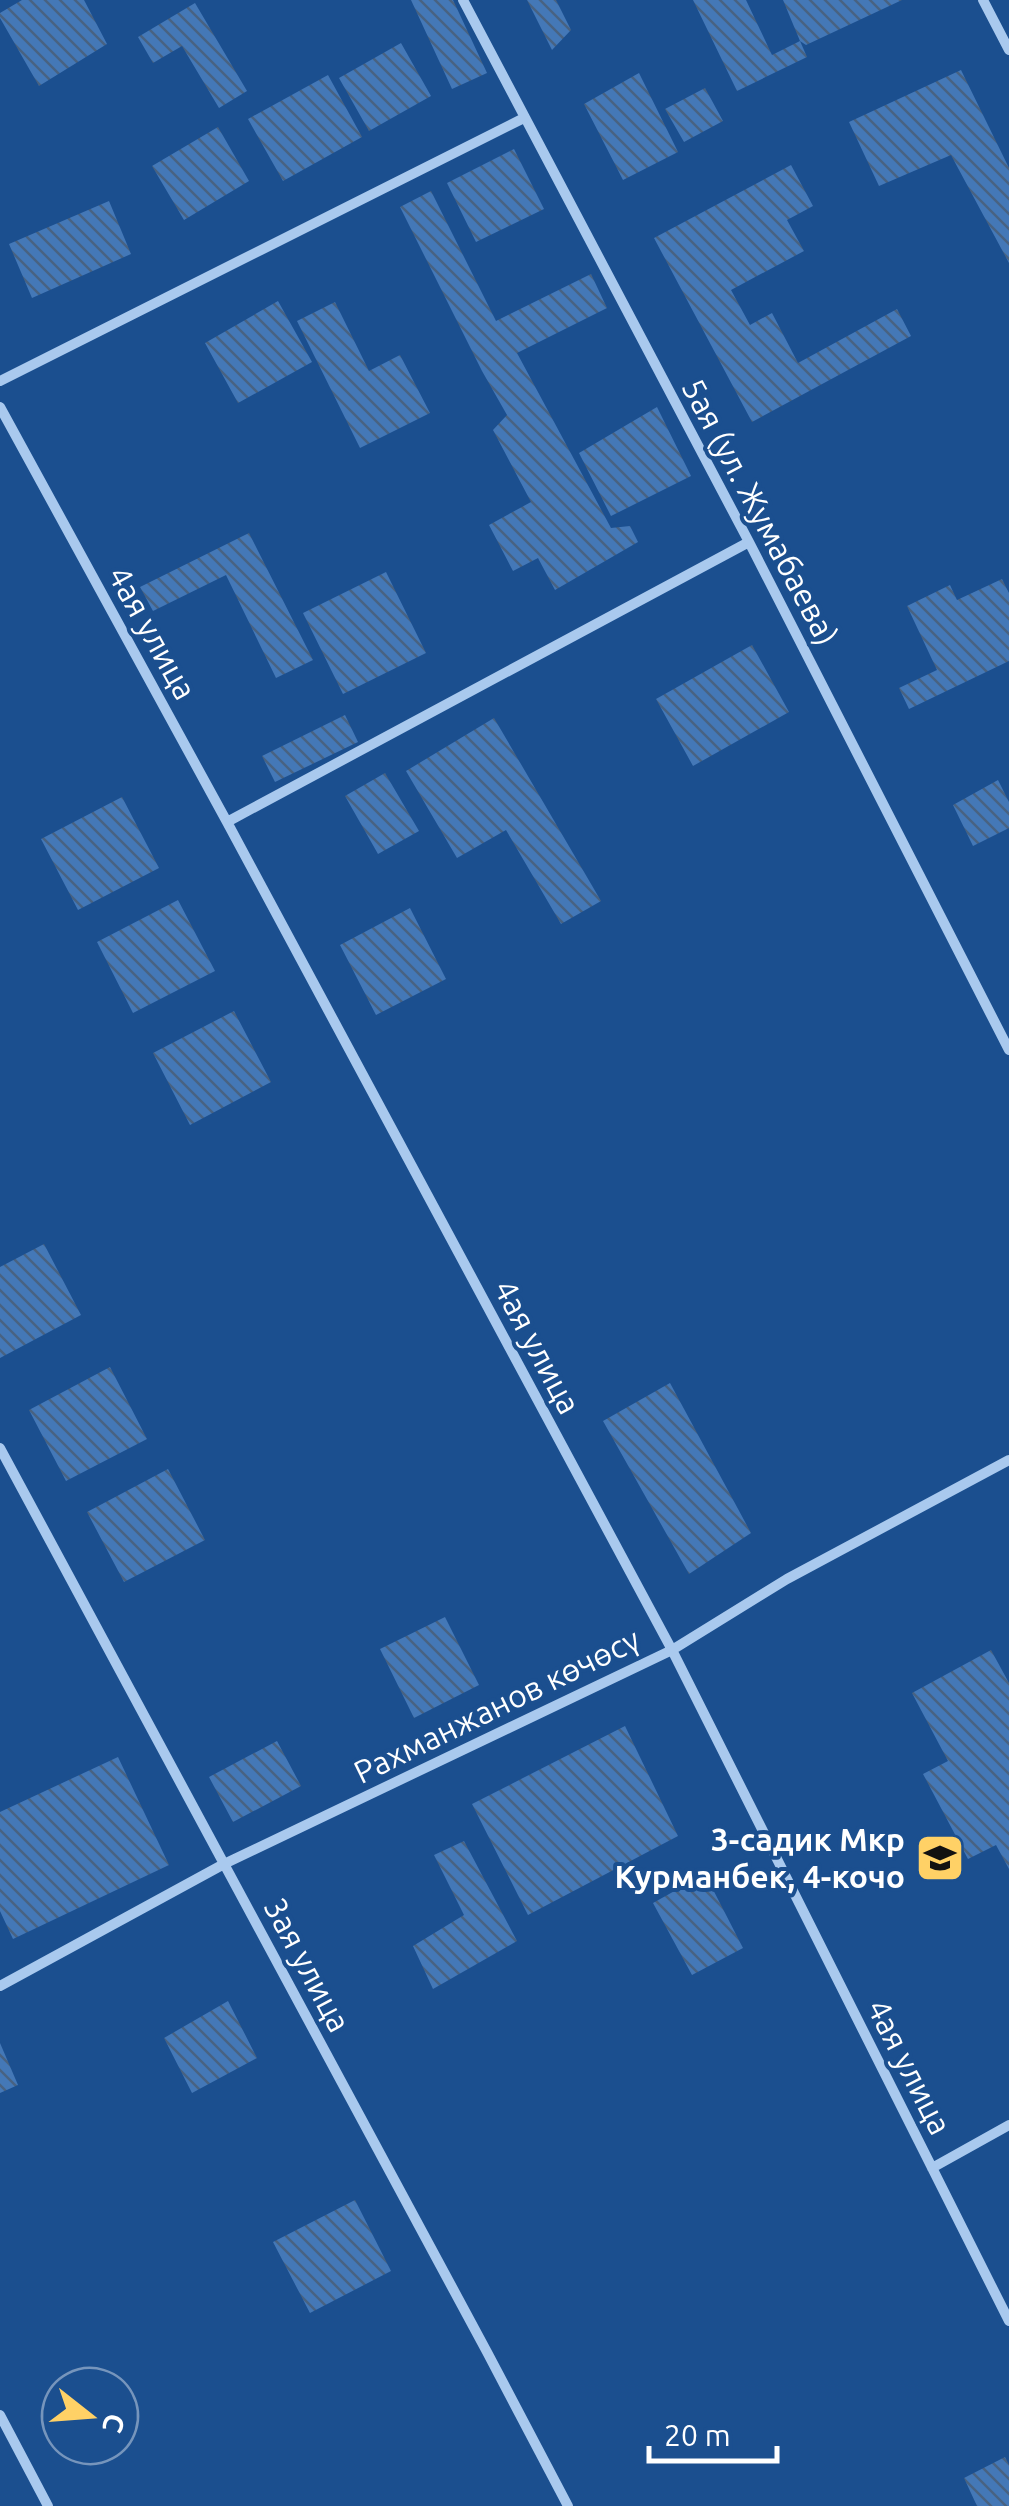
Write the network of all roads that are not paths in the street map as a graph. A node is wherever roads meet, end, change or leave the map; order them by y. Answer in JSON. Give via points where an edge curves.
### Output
{"nodes":[{"id":1,"x":463,"y":0,"type":"edge"},
{"id":2,"x":983,"y":0,"type":"edge"},
{"id":3,"x":1009,"y":50,"type":"edge"},
{"id":4,"x":524,"y":118,"type":"junction"},
{"id":5,"x":0,"y":381,"type":"edge"},
{"id":6,"x":0,"y":407,"type":"edge"},
{"id":7,"x":749,"y":542,"type":"junction"},
{"id":8,"x":227,"y":822,"type":"junction"},
{"id":9,"x":1009,"y":1050,"type":"edge"},
{"id":10,"x":0,"y":1448,"type":"edge"},
{"id":11,"x":1009,"y":1460,"type":"edge"},
{"id":12,"x":672,"y":1650,"type":"junction"},
{"id":13,"x":224,"y":1864,"type":"junction"},
{"id":14,"x":0,"y":1986,"type":"edge"},
{"id":15,"x":1009,"y":2126,"type":"edge"},
{"id":16,"x":932,"y":2168,"type":"junction"},
{"id":17,"x":1009,"y":2320,"type":"edge"},
{"id":18,"x":0,"y":2415,"type":"edge"},
{"id":19,"x":48,"y":2506,"type":"edge"},
{"id":20,"x":568,"y":2506,"type":"edge"}],
"edges":[{"from":1,"to":4,"type":"street","name":"5ая (ул. Жумабаева)"},
{"from":2,"to":3,"type":"street"},
{"from":4,"to":5,"type":"street"},
{"from":4,"to":7,"type":"street","name":"5ая (ул. Жумабаева)"},
{"from":6,"to":8,"type":"street","name":"4ая улица"},
{"from":7,"to":8,"type":"street"},
{"from":7,"to":9,"type":"street","name":"5ая (ул. Жумабаева)"},
{"from":8,"to":12,"type":"street","name":"4ая улица"},
{"from":10,"to":13,"type":"street","name":"3ая улица"},
{"from":11,"to":12,"type":"street","name":"Рахманжанов көчөсү","via":[[787,1579]]},
{"from":12,"to":13,"type":"street","name":"Рахманжанов көчөсү"},
{"from":12,"to":16,"type":"street","name":"4ая улица"},
{"from":13,"to":14,"type":"street","name":"Рахманжанов көчөсү"},
{"from":13,"to":20,"type":"street","name":"3ая улица"},
{"from":15,"to":16,"type":"street"},
{"from":16,"to":17,"type":"street","name":"4ая улица"},
{"from":18,"to":19,"type":"street"}]}
